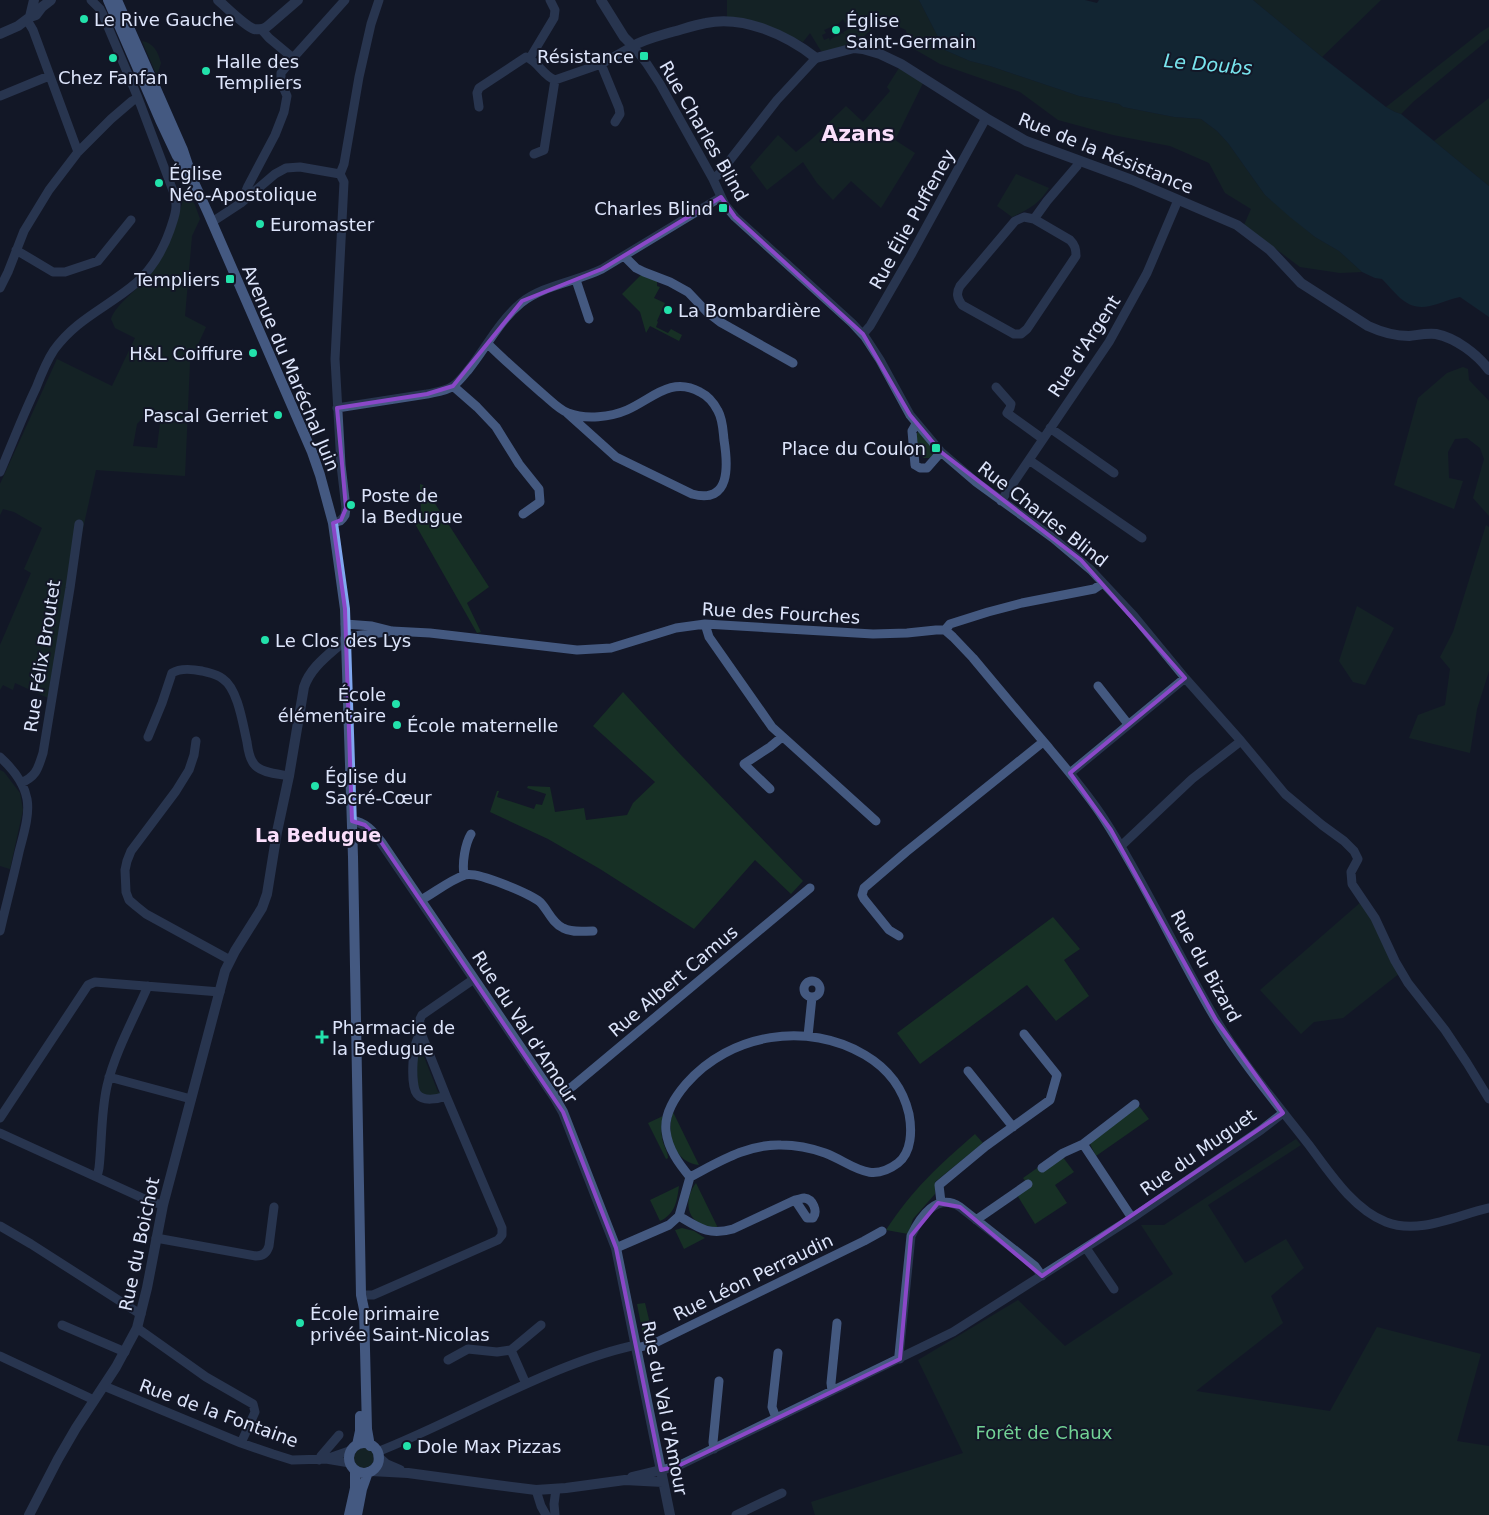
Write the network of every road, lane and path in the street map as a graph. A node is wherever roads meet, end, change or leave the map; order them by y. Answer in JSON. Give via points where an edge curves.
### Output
{"nodes":[{"id":1,"x":34,"y":0,"type":"edge"},
{"id":2,"x":51,"y":0,"type":"edge"},
{"id":3,"x":91,"y":0,"type":"edge"},
{"id":4,"x":108,"y":0,"type":"edge"},
{"id":5,"x":117,"y":0,"type":"edge"},
{"id":6,"x":218,"y":0,"type":"edge"},
{"id":7,"x":298,"y":0,"type":"edge"},
{"id":8,"x":346,"y":0,"type":"edge"},
{"id":9,"x":379,"y":0,"type":"edge"},
{"id":10,"x":550,"y":0,"type":"edge"},
{"id":11,"x":601,"y":0,"type":"edge"},
{"id":12,"x":28,"y":19,"type":"junction"},
{"id":13,"x":262,"y":29,"type":"junction"},
{"id":14,"x":0,"y":34,"type":"edge"},
{"id":15,"x":633,"y":46,"type":"junction"},
{"id":16,"x":293,"y":58,"type":"junction"},
{"id":17,"x":530,"y":58,"type":"junction"},
{"id":18,"x":816,"y":58,"type":"junction"},
{"id":19,"x":601,"y":64,"type":"junction"},
{"id":20,"x":50,"y":76,"type":"junction"},
{"id":21,"x":555,"y":80,"type":"junction"},
{"id":22,"x":0,"y":96,"type":"edge"},
{"id":23,"x":138,"y":98,"type":"junction"},
{"id":24,"x":480,"y":107,"type":"dead end"},
{"id":25,"x":986,"y":118,"type":"junction"},
{"id":26,"x":615,"y":122,"type":"dead end"},
{"id":27,"x":78,"y":152,"type":"junction"},
{"id":28,"x":534,"y":154,"type":"dead end"},
{"id":29,"x":1079,"y":161,"type":"junction"},
{"id":30,"x":340,"y":174,"type":"junction"},
{"id":31,"x":192,"y":178,"type":"junction"},
{"id":32,"x":713,"y":179,"type":"junction"},
{"id":33,"x":721,"y":197,"type":"junction"},
{"id":34,"x":1178,"y":200,"type":"junction"},
{"id":35,"x":241,"y":203,"type":"junction"},
{"id":36,"x":210,"y":218,"type":"junction"},
{"id":37,"x":131,"y":220,"type":"dead end"},
{"id":38,"x":1034,"y":220,"type":"junction"},
{"id":39,"x":16,"y":250,"type":"junction"},
{"id":40,"x":624,"y":256,"type":"junction"},
{"id":41,"x":576,"y":280,"type":"junction"},
{"id":42,"x":0,"y":288,"type":"edge"},
{"id":43,"x":589,"y":319,"type":"dead end"},
{"id":44,"x":862,"y":334,"type":"junction"},
{"id":45,"x":488,"y":344,"type":"junction"},
{"id":46,"x":793,"y":363,"type":"dead end"},
{"id":47,"x":1489,"y":370,"type":"edge"},
{"id":48,"x":453,"y":386,"type":"junction"},
{"id":49,"x":996,"y":387,"type":"dead end"},
{"id":50,"x":337,"y":408,"type":"junction"},
{"id":51,"x":567,"y":413,"type":"junction"},
{"id":52,"x":916,"y":424,"type":"junction"},
{"id":53,"x":1050,"y":428,"type":"junction"},
{"id":54,"x":1042,"y":439,"type":"junction"},
{"id":55,"x":941,"y":452,"type":"junction"},
{"id":56,"x":1029,"y":460,"type":"junction"},
{"id":57,"x":0,"y":472,"type":"edge"},
{"id":58,"x":1114,"y":473,"type":"dead end"},
{"id":59,"x":1000,"y":501,"type":"junction"},
{"id":60,"x":523,"y":514,"type":"dead end"},
{"id":61,"x":334,"y":522,"type":"junction"},
{"id":62,"x":79,"y":524,"type":"dead end"},
{"id":63,"x":1142,"y":538,"type":"dead end"},
{"id":64,"x":1103,"y":583,"type":"junction"},
{"id":65,"x":345,"y":624,"type":"junction"},
{"id":66,"x":704,"y":624,"type":"junction"},
{"id":67,"x":946,"y":630,"type":"junction"},
{"id":68,"x":392,"y":631,"type":"junction"},
{"id":69,"x":345,"y":638,"type":"junction"},
{"id":70,"x":1185,"y":678,"type":"junction"},
{"id":71,"x":1098,"y":686,"type":"dead end"},
{"id":72,"x":1128,"y":724,"type":"junction"},
{"id":73,"x":148,"y":737,"type":"dead end"},
{"id":74,"x":782,"y":737,"type":"junction"},
{"id":75,"x":196,"y":741,"type":"dead end"},
{"id":76,"x":1241,"y":741,"type":"junction"},
{"id":77,"x":1043,"y":742,"type":"junction"},
{"id":78,"x":0,"y":757,"type":"edge"},
{"id":79,"x":1070,"y":773,"type":"junction"},
{"id":80,"x":289,"y":776,"type":"junction"},
{"id":81,"x":21,"y":783,"type":"junction"},
{"id":82,"x":770,"y":789,"type":"dead end"},
{"id":83,"x":352,"y":821,"type":"junction"},
{"id":84,"x":876,"y":821,"type":"dead end"},
{"id":85,"x":471,"y":834,"type":"dead end"},
{"id":86,"x":1121,"y":846,"type":"junction"},
{"id":87,"x":464,"y":875,"type":"junction"},
{"id":88,"x":810,"y":888,"type":"dead end"},
{"id":89,"x":421,"y":900,"type":"junction"},
{"id":90,"x":593,"y":931,"type":"dead end"},
{"id":91,"x":0,"y":932,"type":"edge"},
{"id":92,"x":899,"y":936,"type":"dead end"},
{"id":93,"x":230,"y":960,"type":"junction"},
{"id":94,"x":474,"y":978,"type":"junction"},
{"id":95,"x":148,"y":986,"type":"junction"},
{"id":96,"x":220,"y":992,"type":"junction"},
{"id":97,"x":812,"y":997,"type":"dead end"},
{"id":98,"x":421,"y":1034,"type":"junction"},
{"id":99,"x":1024,"y":1034,"type":"dead end"},
{"id":100,"x":808,"y":1036,"type":"junction"},
{"id":101,"x":968,"y":1071,"type":"dead end"},
{"id":102,"x":109,"y":1077,"type":"junction"},
{"id":103,"x":446,"y":1096,"type":"junction"},
{"id":104,"x":555,"y":1098,"type":"junction"},
{"id":105,"x":191,"y":1099,"type":"junction"},
{"id":106,"x":1489,"y":1100,"type":"edge"},
{"id":107,"x":1135,"y":1104,"type":"dead end"},
{"id":108,"x":1283,"y":1112,"type":"junction"},
{"id":109,"x":0,"y":1118,"type":"edge"},
{"id":110,"x":1012,"y":1127,"type":"junction"},
{"id":111,"x":0,"y":1133,"type":"edge"},
{"id":112,"x":1083,"y":1144,"type":"junction"},
{"id":113,"x":1042,"y":1168,"type":"dead end"},
{"id":114,"x":97,"y":1177,"type":"junction"},
{"id":115,"x":690,"y":1177,"type":"junction"},
{"id":116,"x":1028,"y":1184,"type":"dead end"},
{"id":117,"x":795,"y":1200,"type":"dead end"},
{"id":118,"x":941,"y":1202,"type":"junction"},
{"id":119,"x":163,"y":1205,"type":"junction"},
{"id":120,"x":274,"y":1206,"type":"dead end"},
{"id":121,"x":1489,"y":1208,"type":"edge"},
{"id":122,"x":679,"y":1216,"type":"junction"},
{"id":123,"x":1132,"y":1218,"type":"junction"},
{"id":124,"x":976,"y":1220,"type":"junction"},
{"id":125,"x":0,"y":1226,"type":"edge"},
{"id":126,"x":882,"y":1231,"type":"dead end"},
{"id":127,"x":156,"y":1238,"type":"junction"},
{"id":128,"x":616,"y":1248,"type":"junction"},
{"id":129,"x":1086,"y":1248,"type":"junction"},
{"id":130,"x":1042,"y":1276,"type":"junction"},
{"id":131,"x":1114,"y":1288,"type":"dead end"},
{"id":132,"x":361,"y":1296,"type":"junction"},
{"id":133,"x":141,"y":1314,"type":"junction"},
{"id":134,"x":837,"y":1324,"type":"dead end"},
{"id":135,"x":62,"y":1325,"type":"dead end"},
{"id":136,"x":542,"y":1325,"type":"dead end"},
{"id":137,"x":136,"y":1328,"type":"junction"},
{"id":138,"x":636,"y":1346,"type":"junction"},
{"id":139,"x":511,"y":1350,"type":"junction"},
{"id":140,"x":124,"y":1352,"type":"junction"},
{"id":141,"x":778,"y":1353,"type":"dead end"},
{"id":142,"x":0,"y":1356,"type":"edge"},
{"id":143,"x":900,"y":1359,"type":"junction"},
{"id":144,"x":448,"y":1360,"type":"dead end"},
{"id":145,"x":719,"y":1382,"type":"dead end"},
{"id":146,"x":526,"y":1384,"type":"junction"},
{"id":147,"x":104,"y":1386,"type":"junction"},
{"id":148,"x":832,"y":1392,"type":"junction"},
{"id":149,"x":94,"y":1400,"type":"junction"},
{"id":150,"x":776,"y":1418,"type":"junction"},
{"id":151,"x":339,"y":1435,"type":"dead end"},
{"id":152,"x":241,"y":1443,"type":"junction"},
{"id":153,"x":355,"y":1447,"type":"junction"},
{"id":154,"x":714,"y":1449,"type":"junction"},
{"id":155,"x":375,"y":1452,"type":"junction"},
{"id":156,"x":323,"y":1459,"type":"junction"},
{"id":157,"x":352,"y":1467,"type":"junction"},
{"id":158,"x":661,"y":1470,"type":"junction"},
{"id":159,"x":370,"y":1471,"type":"junction"},
{"id":160,"x":408,"y":1472,"type":"junction"},
{"id":161,"x":625,"y":1480,"type":"junction"},
{"id":162,"x":663,"y":1482,"type":"junction"},
{"id":163,"x":556,"y":1489,"type":"junction"},
{"id":164,"x":536,"y":1490,"type":"junction"},
{"id":165,"x":782,"y":1493,"type":"dead end"},
{"id":166,"x":30,"y":1515,"type":"edge"},
{"id":167,"x":349,"y":1515,"type":"edge"},
{"id":168,"x":357,"y":1515,"type":"edge"},
{"id":169,"x":546,"y":1515,"type":"edge"},
{"id":170,"x":555,"y":1515,"type":"edge"},
{"id":171,"x":670,"y":1515,"type":"edge"},
{"id":172,"x":736,"y":1515,"type":"edge"}],
"edges":[{"from":1,"to":12,"type":"street"},
{"from":2,"to":12,"type":"street"},
{"from":3,"to":23,"type":"street","via":[[104,16]]},
{"from":4,"to":31,"type":"main road","name":"Avenue du Maréchal Juin","via":[[160,120],[177,156]]},
{"from":5,"to":31,"type":"main road","name":"Avenue du Maréchal Juin"},
{"from":6,"to":13,"type":"street","via":[[254,29]]},
{"from":7,"to":13,"type":"street"},
{"from":8,"to":16,"type":"street"},
{"from":9,"to":30,"type":"street","via":[[366,42]]},
{"from":10,"to":17,"type":"street","via":[[554,18]]},
{"from":11,"to":15,"type":"street","name":"Rue Charles Blind"},
{"from":12,"to":14,"type":"street"},
{"from":12,"to":20,"type":"street"},
{"from":13,"to":16,"type":"street"},
{"from":15,"to":18,"type":"street","via":[[700,24],[725,21],[763,28]]},
{"from":15,"to":19,"type":"street"},
{"from":15,"to":32,"type":"street","name":"Rue Charles Blind","via":[[660,84]]},
{"from":16,"to":35,"type":"street","via":[[280,75],[287,96],[283,116]]},
{"from":17,"to":21,"type":"street"},
{"from":17,"to":24,"type":"street","via":[[522,59],[479,88]]},
{"from":18,"to":25,"type":"street","name":"Rue de la Résistance","via":[[854,48],[880,54]]},
{"from":18,"to":32,"type":"street"},
{"from":19,"to":21,"type":"street"},
{"from":19,"to":26,"type":"street","via":[[619,108],[620,114]]},
{"from":20,"to":22,"type":"street"},
{"from":20,"to":27,"type":"street"},
{"from":21,"to":28,"type":"street","via":[[544,150]]},
{"from":23,"to":27,"type":"street"},
{"from":23,"to":57,"type":"street","via":[[177,202],[167,238],[156,259],[136,283],[70,331],[54,351]]},
{"from":25,"to":29,"type":"street","name":"Rue de la Résistance","via":[[1026,141]]},
{"from":25,"to":44,"type":"street","name":"Rue Élie Puffeney","via":[[907,263]]},
{"from":27,"to":39,"type":"street","via":[[44,198]]},
{"from":29,"to":34,"type":"street","name":"Rue de la Résistance"},
{"from":29,"to":38,"type":"street"},
{"from":30,"to":35,"type":"street","via":[[295,166],[286,168]]},
{"from":30,"to":50,"type":"street","via":[[344,182],[335,347]]},
{"from":31,"to":36,"type":"main road","name":"Avenue du Maréchal Juin"},
{"from":32,"to":33,"type":"street","name":"Rue Charles Blind"},
{"from":33,"to":40,"type":"street"},
{"from":33,"to":44,"type":"street","name":"Rue Charles Blind","via":[[735,217]]},
{"from":34,"to":47,"type":"street","name":"Rue de la Résistance","via":[[1237,225],[1270,250],[1301,283],[1368,326],[1400,336],[1428,334],[1445,337],[1475,355]]},
{"from":34,"to":53,"type":"street","name":"Rue d'Argent","via":[[1127,311]]},
{"from":35,"to":36,"type":"street"},
{"from":36,"to":61,"type":"main road","name":"Avenue du Maréchal Juin","via":[[312,452]]},
{"from":37,"to":39,"type":"street","via":[[98,260],[66,272],[52,272]]},
{"from":38,"to":38,"type":"street","via":[[1024,217],[1015,221],[958,290],[962,305],[1014,334],[1021,334],[1027,329],[1076,256],[1070,240]]},
{"from":39,"to":42,"type":"street"},
{"from":40,"to":41,"type":"street"},
{"from":40,"to":46,"type":"street","via":[[644,272],[680,286],[720,322]]},
{"from":41,"to":43,"type":"street"},
{"from":41,"to":45,"type":"street","via":[[522,301]]},
{"from":44,"to":52,"type":"street","name":"Rue Charles Blind"},
{"from":45,"to":48,"type":"street"},
{"from":45,"to":51,"type":"street"},
{"from":48,"to":50,"type":"street","via":[[427,394]]},
{"from":48,"to":60,"type":"street","via":[[487,416],[539,490],[540,502]]},
{"from":49,"to":54,"type":"street","via":[[1011,404],[1007,414]]},
{"from":50,"to":61,"type":"street","via":[[346,508],[343,518]]},
{"from":51,"to":51,"type":"street","via":[[593,417],[612,415],[669,388],[692,388],[708,397],[720,416],[727,460],[725,479],[712,493],[692,494],[616,457]]},
{"from":52,"to":55,"type":"street","name":"Rue Charles Blind"},
{"from":52,"to":55,"type":"street","via":[[912,431],[915,464],[927,468]]},
{"from":53,"to":54,"type":"street","name":"Rue d'Argent"},
{"from":53,"to":58,"type":"street"},
{"from":54,"to":56,"type":"street","name":"Rue d'Argent"},
{"from":55,"to":59,"type":"street","name":"Rue Charles Blind"},
{"from":56,"to":59,"type":"street","name":"Rue d'Argent"},
{"from":56,"to":63,"type":"street"},
{"from":59,"to":64,"type":"street","name":"Rue Charles Blind","via":[[1070,552]]},
{"from":61,"to":65,"type":"main road","name":"Avenue du Maréchal Juin"},
{"from":62,"to":81,"type":"street","name":"Rue Félix Broutet","via":[[43,753],[34,775]]},
{"from":64,"to":67,"type":"street","name":"Rue des Fourches","via":[[1094,588],[988,612],[950,624]]},
{"from":64,"to":70,"type":"street","name":"Rue Charles Blind"},
{"from":65,"to":68,"type":"street","name":"Rue des Fourches"},
{"from":65,"to":69,"type":"main road","name":"Avenue du Maréchal Juin"},
{"from":66,"to":67,"type":"street","name":"Rue des Fourches","via":[[873,634]]},
{"from":66,"to":68,"type":"street","name":"Rue des Fourches","via":[[676,628],[611,648],[590,650]]},
{"from":66,"to":74,"type":"street","via":[[736,677]]},
{"from":67,"to":77,"type":"street","name":"Rue du Bizard"},
{"from":68,"to":69,"type":"street","name":"Rue des Fourches"},
{"from":69,"to":80,"type":"street","name":"Rue du Boichot","via":[[306,681]]},
{"from":69,"to":83,"type":"main road","name":"Avenue du Maréchal Juin"},
{"from":70,"to":72,"type":"street"},
{"from":70,"to":76,"type":"street","name":"Rue Charles Blind"},
{"from":71,"to":72,"type":"street"},
{"from":72,"to":79,"type":"street"},
{"from":73,"to":80,"type":"street","via":[[172,673],[194,670],[217,675],[231,688],[253,764],[264,771]]},
{"from":74,"to":82,"type":"street","via":[[744,764]]},
{"from":74,"to":84,"type":"street"},
{"from":75,"to":93,"type":"street","via":[[190,770],[131,851],[125,883],[129,900],[136,906]]},
{"from":76,"to":86,"type":"street","via":[[1192,779]]},
{"from":76,"to":106,"type":"street","name":"Rue Charles Blind","via":[[1284,794],[1354,851],[1358,859],[1351,872],[1352,884],[1375,918],[1408,983],[1468,1063]]},
{"from":77,"to":79,"type":"street","name":"Rue du Bizard"},
{"from":77,"to":92,"type":"street","via":[[864,888],[864,899],[889,930]]},
{"from":78,"to":81,"type":"street"},
{"from":79,"to":86,"type":"street","name":"Rue du Bizard"},
{"from":80,"to":93,"type":"street","name":"Rue du Boichot","via":[[267,894]]},
{"from":81,"to":91,"type":"street","via":[[28,808]]},
{"from":83,"to":89,"type":"street","name":"Rue du Val d'Amour","via":[[360,822],[374,834]]},
{"from":83,"to":132,"type":"main road","name":"Avenue du Maréchal Juin"},
{"from":85,"to":87,"type":"street","via":[[467,841]]},
{"from":86,"to":108,"type":"street","name":"Rue du Bizard","via":[[1216,1020]]},
{"from":87,"to":89,"type":"street"},
{"from":87,"to":90,"type":"street","via":[[484,877],[534,898],[564,929]]},
{"from":88,"to":104,"type":"street","name":"Rue Albert Camus"},
{"from":89,"to":94,"type":"street","name":"Rue du Val d'Amour"},
{"from":93,"to":96,"type":"street","name":"Rue du Boichot"},
{"from":94,"to":98,"type":"street","via":[[422,1015],[419,1023]]},
{"from":94,"to":104,"type":"street","name":"Rue du Val d'Amour"},
{"from":95,"to":96,"type":"street"},
{"from":95,"to":102,"type":"street"},
{"from":95,"to":109,"type":"street","via":[[95,982],[88,985]]},
{"from":96,"to":105,"type":"street","name":"Rue du Boichot"},
{"from":97,"to":100,"type":"street"},
{"from":98,"to":103,"type":"street"},
{"from":98,"to":103,"type":"street","via":[[416,1039],[414,1053],[415,1092],[426,1098]]},
{"from":99,"to":110,"type":"street","via":[[1057,1075],[1050,1100]]},
{"from":100,"to":115,"type":"street","via":[[765,1038],[733,1049],[709,1063],[683,1088],[669,1110],[666,1132],[674,1155]]},
{"from":100,"to":115,"type":"street","via":[[850,1047],[874,1061],[890,1076],[904,1098],[910,1121],[910,1139],[902,1159],[882,1171],[862,1172],[814,1149],[766,1145],[729,1157]]},
{"from":101,"to":110,"type":"street"},
{"from":102,"to":105,"type":"street"},
{"from":102,"to":114,"type":"street"},
{"from":103,"to":132,"type":"street","via":[[502,1228],[502,1235],[498,1240],[380,1292]]},
{"from":104,"to":128,"type":"street","name":"Rue du Val d'Amour"},
{"from":105,"to":119,"type":"street","name":"Rue du Boichot"},
{"from":107,"to":112,"type":"street"},
{"from":108,"to":121,"type":"street","name":"Rue du Bizard","via":[[1347,1192],[1382,1220],[1400,1226],[1424,1225]]},
{"from":108,"to":123,"type":"street","name":"Rue du Muguet"},
{"from":110,"to":118,"type":"street","via":[[939,1185]]},
{"from":111,"to":114,"type":"street"},
{"from":112,"to":113,"type":"street"},
{"from":112,"to":123,"type":"street","name":"Rue du Muguet"},
{"from":114,"to":119,"type":"street"},
{"from":115,"to":122,"type":"street"},
{"from":116,"to":124,"type":"street"},
{"from":117,"to":122,"type":"street","via":[[723,1232],[706,1231]]},
{"from":118,"to":124,"type":"street","via":[[957,1205]]},
{"from":118,"to":143,"type":"street","via":[[930,1209],[911,1236]]},
{"from":119,"to":127,"type":"street","name":"Rue du Boichot"},
{"from":120,"to":127,"type":"street","via":[[269,1246],[261,1255]]},
{"from":122,"to":128,"type":"street","via":[[669,1225]]},
{"from":123,"to":129,"type":"street","name":"Rue du Muguet"},
{"from":124,"to":130,"type":"street","via":[[1035,1266]]},
{"from":125,"to":133,"type":"street"},
{"from":126,"to":138,"type":"street","name":"Rue Léon Perraudin","via":[[655,1343]]},
{"from":127,"to":133,"type":"street","name":"Rue du Boichot"},
{"from":128,"to":138,"type":"street","name":"Rue du Val d'Amour"},
{"from":129,"to":130,"type":"street","name":"Rue du Muguet"},
{"from":129,"to":131,"type":"street"},
{"from":130,"to":143,"type":"street","name":"Rue du Muguet","via":[[953,1332]]},
{"from":132,"to":153,"type":"main road","name":"Avenue du Maréchal Juin","via":[[358,1309],[360,1435]]},
{"from":132,"to":155,"type":"main road","name":"Avenue du Maréchal Juin","via":[[367,1429]]},
{"from":133,"to":137,"type":"street","name":"Rue du Boichot"},
{"from":134,"to":148,"type":"street"},
{"from":135,"to":140,"type":"street"},
{"from":136,"to":139,"type":"street"},
{"from":137,"to":140,"type":"street","name":"Rue du Boichot"},
{"from":137,"to":152,"type":"street","via":[[206,1377],[253,1404],[254,1412]]},
{"from":138,"to":146,"type":"street","via":[[586,1360]]},
{"from":138,"to":158,"type":"street","name":"Rue du Val d'Amour"},
{"from":139,"to":144,"type":"street","via":[[468,1349]]},
{"from":139,"to":146,"type":"street"},
{"from":140,"to":147,"type":"street","name":"Rue du Boichot"},
{"from":141,"to":150,"type":"street","via":[[772,1407]]},
{"from":142,"to":149,"type":"street"},
{"from":143,"to":148,"type":"street","name":"Rue du Muguet"},
{"from":145,"to":154,"type":"street"},
{"from":146,"to":155,"type":"street"},
{"from":147,"to":149,"type":"street","name":"Rue du Boichot"},
{"from":147,"to":152,"type":"street","name":"Rue de la Fontaine"},
{"from":148,"to":150,"type":"street","name":"Rue du Muguet"},
{"from":149,"to":166,"type":"street","name":"Rue du Boichot","via":[[58,1459]]},
{"from":150,"to":154,"type":"street","name":"Rue du Muguet"},
{"from":151,"to":156,"type":"street"},
{"from":152,"to":156,"type":"street","name":"Rue de la Fontaine","via":[[292,1460]]},
{"from":153,"to":155,"type":"main road","via":[[365,1444]]},
{"from":153,"to":156,"type":"street","name":"Rue de la Fontaine"},
{"from":153,"to":157,"type":"main road","via":[[349,1456]]},
{"from":154,"to":158,"type":"street","name":"Rue du Muguet","via":[[678,1466]]},
{"from":155,"to":159,"type":"main road","via":[[376,1466]]},
{"from":155,"to":160,"type":"street","via":[[386,1464]]},
{"from":156,"to":157,"type":"street","name":"Rue de la Fontaine"},
{"from":157,"to":159,"type":"main road","via":[[360,1472]]},
{"from":157,"to":167,"type":"main road","via":[[355,1488]]},
{"from":158,"to":161,"type":"street"},
{"from":158,"to":162,"type":"street","name":"Rue du Val d'Amour"},
{"from":159,"to":160,"type":"street"},
{"from":159,"to":168,"type":"main road","via":[[362,1489]]},
{"from":160,"to":164,"type":"street"},
{"from":161,"to":162,"type":"street"},
{"from":161,"to":163,"type":"street"},
{"from":162,"to":171,"type":"street","name":"Rue du Val d'Amour"},
{"from":163,"to":164,"type":"street"},
{"from":163,"to":170,"type":"street"},
{"from":164,"to":169,"type":"street"},
{"from":165,"to":172,"type":"street"}]}
